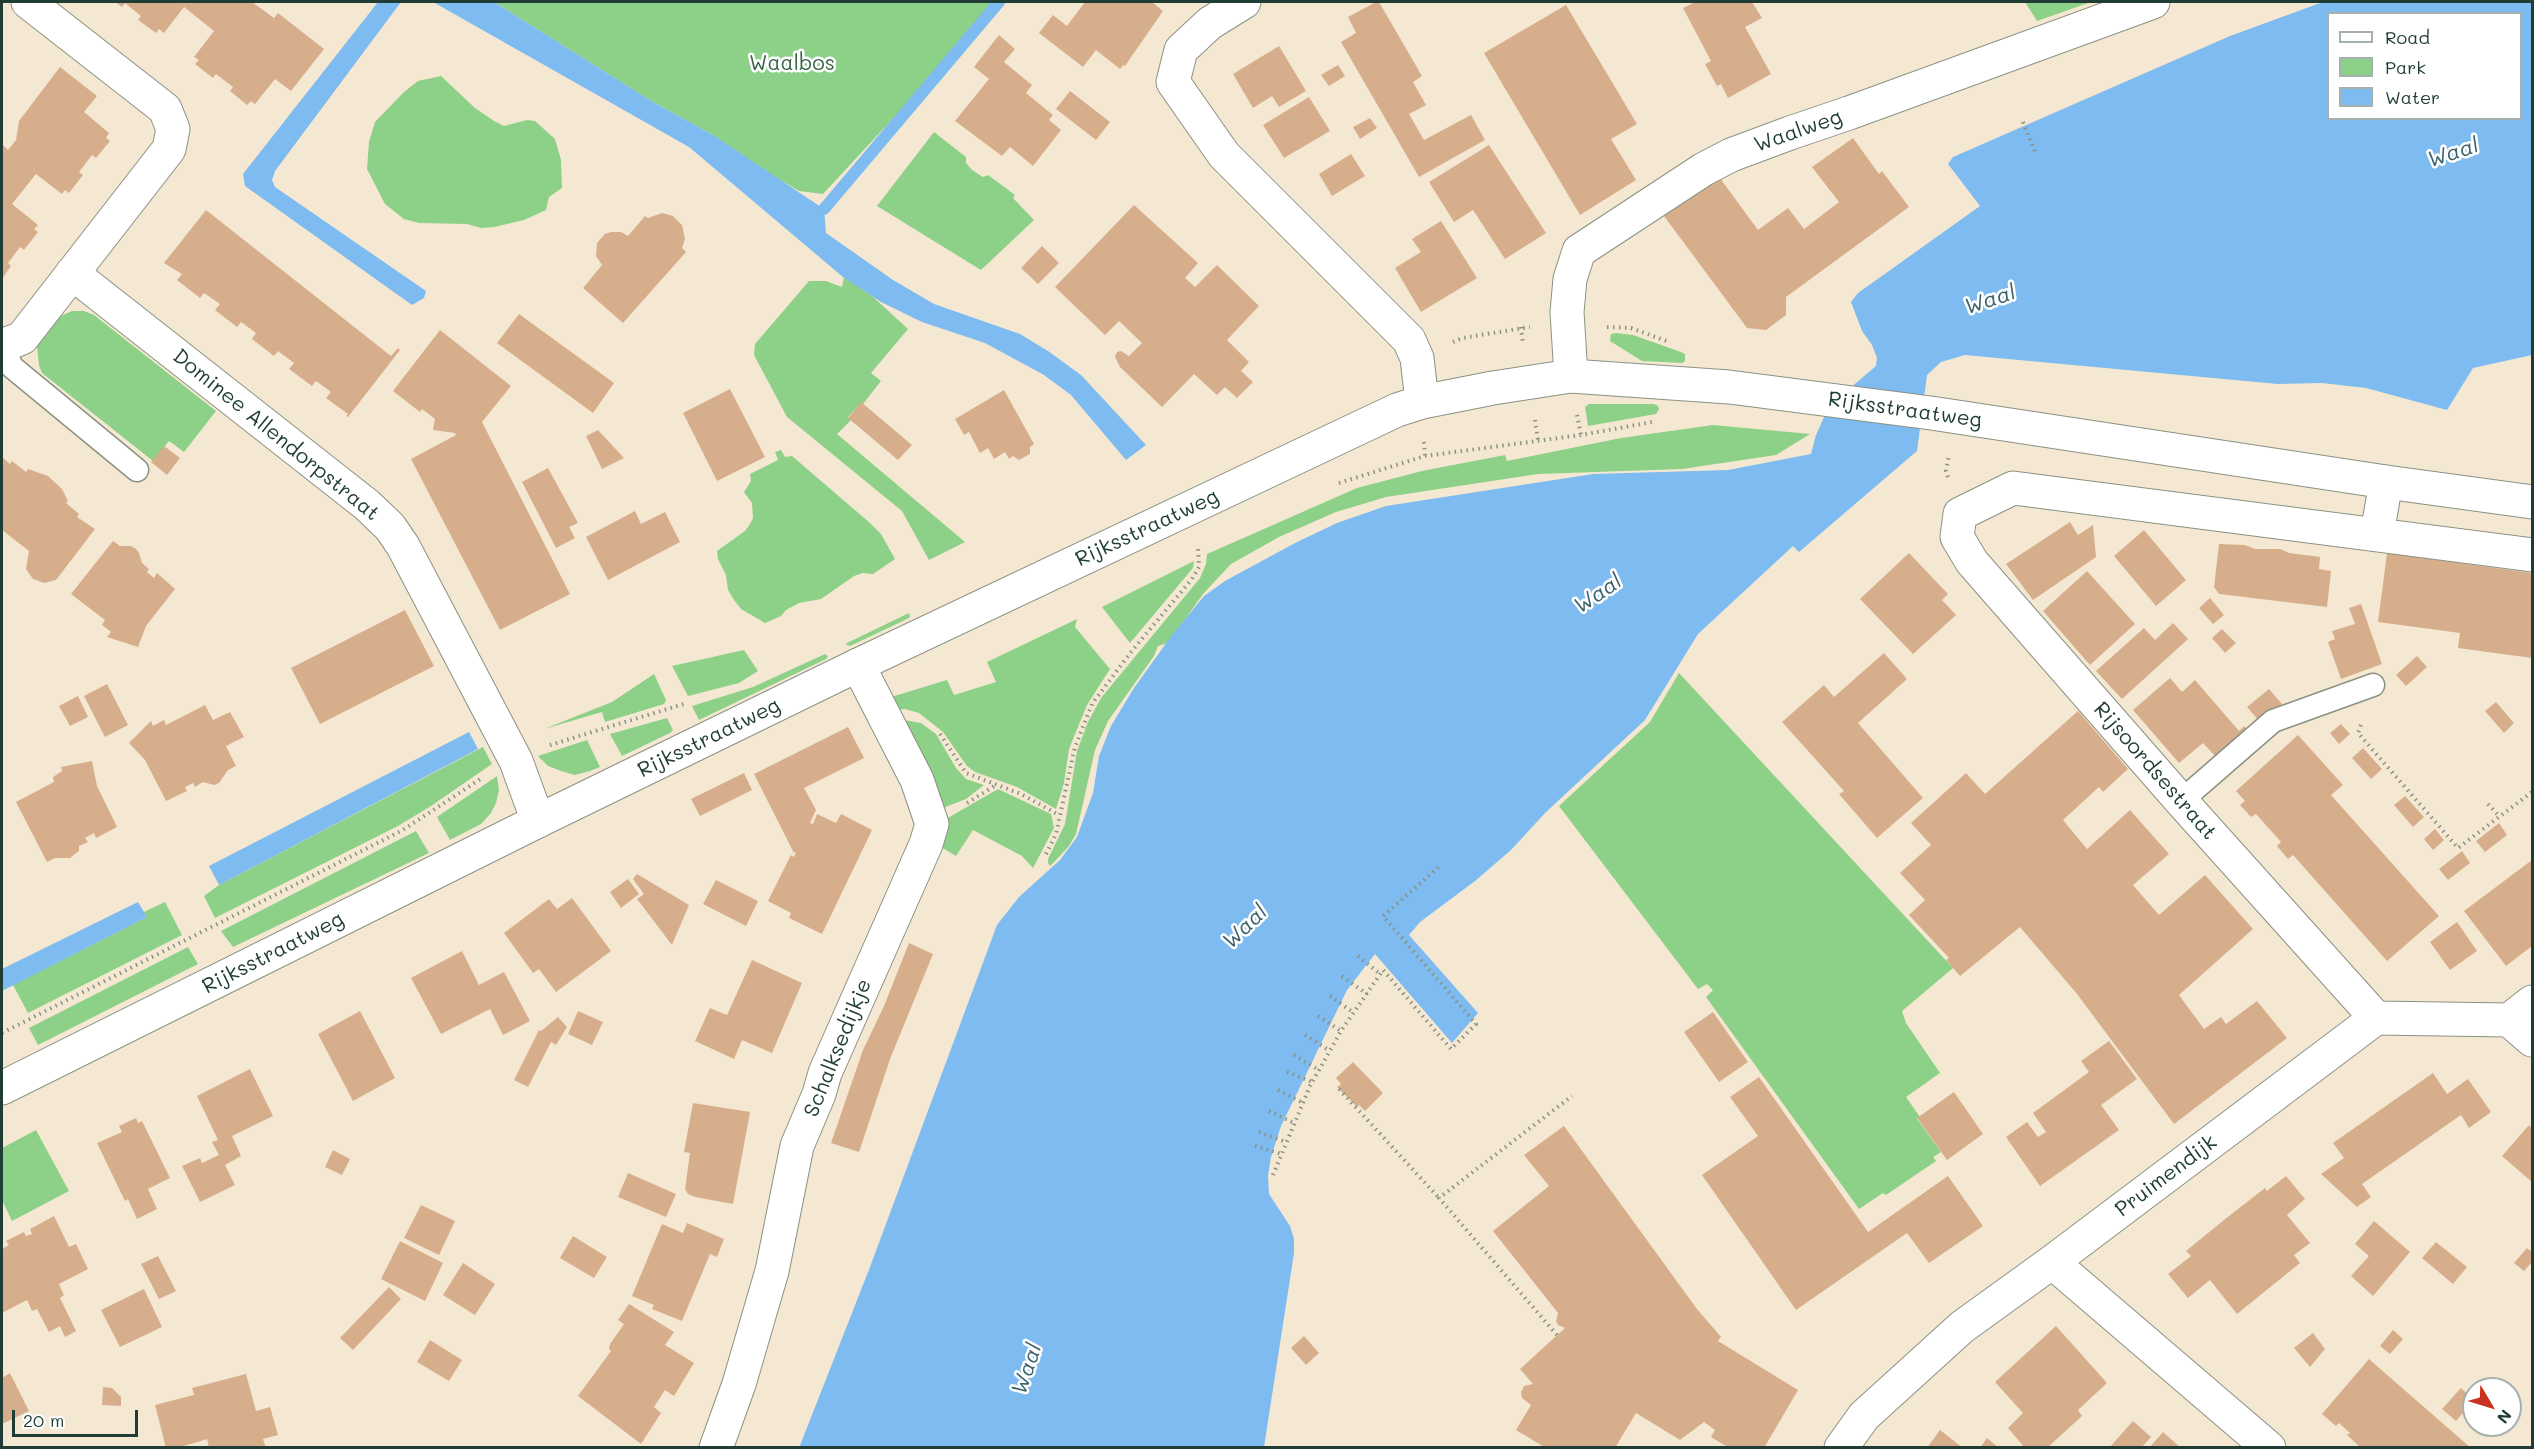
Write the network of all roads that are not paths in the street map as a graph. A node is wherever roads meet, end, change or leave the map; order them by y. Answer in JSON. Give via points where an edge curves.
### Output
{"nodes":[{"id":1,"x":28,"y":2,"type":"edge"},
{"id":2,"x":1244,"y":2,"type":"edge"},
{"id":3,"x":2152,"y":2,"type":"edge"},
{"id":4,"x":72,"y":273,"type":"junction"},
{"id":5,"x":2,"y":347,"type":"edge"},
{"id":6,"x":1571,"y":376,"type":"junction"},
{"id":7,"x":1422,"y":402,"type":"junction"},
{"id":8,"x":137,"y":470,"type":"dead end"},
{"id":9,"x":2386,"y":482,"type":"junction"},
{"id":10,"x":2532,"y":502,"type":"edge"},
{"id":11,"x":2377,"y":534,"type":"junction"},
{"id":12,"x":2532,"y":555,"type":"edge"},
{"id":13,"x":858,"y":665,"type":"junction"},
{"id":14,"x":2363,"y":689,"type":"road end"},
{"id":15,"x":2181,"y":801,"type":"junction"},
{"id":16,"x":538,"y":821,"type":"junction"},
{"id":17,"x":2376,"y":1018,"type":"junction"},
{"id":18,"x":2525,"y":1021,"type":"edge"},
{"id":19,"x":2,"y":1088,"type":"edge"},
{"id":20,"x":2052,"y":1262,"type":"junction"},
{"id":21,"x":716,"y":1448,"type":"edge"},
{"id":22,"x":1841,"y":1448,"type":"edge"},
{"id":23,"x":2269,"y":1448,"type":"edge"}],
"edges":[{"from":1,"to":4,"type":"street","via":[[165,109],[173,129],[169,149]]},
{"from":2,"to":7,"type":"street","via":[[1210,23],[1181,50],[1173,82],[1224,154],[1409,340],[1417,358]]},
{"from":3,"to":6,"type":"street","name":"Waalweg","via":[[1790,132],[1704,169],[1579,251],[1570,279],[1567,312]]},
{"from":4,"to":5,"type":"street","via":[[22,338]]},
{"from":4,"to":16,"type":"street","name":"Dominee Allendorpstraat","via":[[390,527],[516,761]]},
{"from":5,"to":8,"type":"lane","via":[[12,367]]},
{"from":6,"to":7,"type":"street","name":"Rijksstraatweg"},
{"from":6,"to":9,"type":"street","name":"Rijksstraatweg","via":[[1729,387],[1829,399]]},
{"from":7,"to":13,"type":"street","name":"Rijksstraatweg"},
{"from":9,"to":10,"type":"street","name":"Rijksstraatweg"},
{"from":9,"to":11,"type":"street"},
{"from":11,"to":12,"type":"street"},
{"from":11,"to":15,"type":"street","name":"Rijsoordsestraat","via":[[2013,488],[1960,514],[1957,537],[1972,562]]},
{"from":13,"to":16,"type":"street","name":"Rijksstraatweg"},
{"from":13,"to":21,"type":"street","name":"Schalksedijkje","via":[[917,780],[932,824],[797,1146],[772,1270]]},
{"from":14,"to":15,"type":"lane","via":[[2273,722]]},
{"from":15,"to":17,"type":"street","name":"Rijsoordsestraat"},
{"from":16,"to":19,"type":"street","name":"Rijksstraatweg"},
{"from":17,"to":18,"type":"street"},
{"from":17,"to":20,"type":"street","name":"Pruimendijk"},
{"from":20,"to":22,"type":"street","name":"Pruimendijk","via":[[1962,1327],[1864,1416]]},
{"from":20,"to":23,"type":"street"}]}
